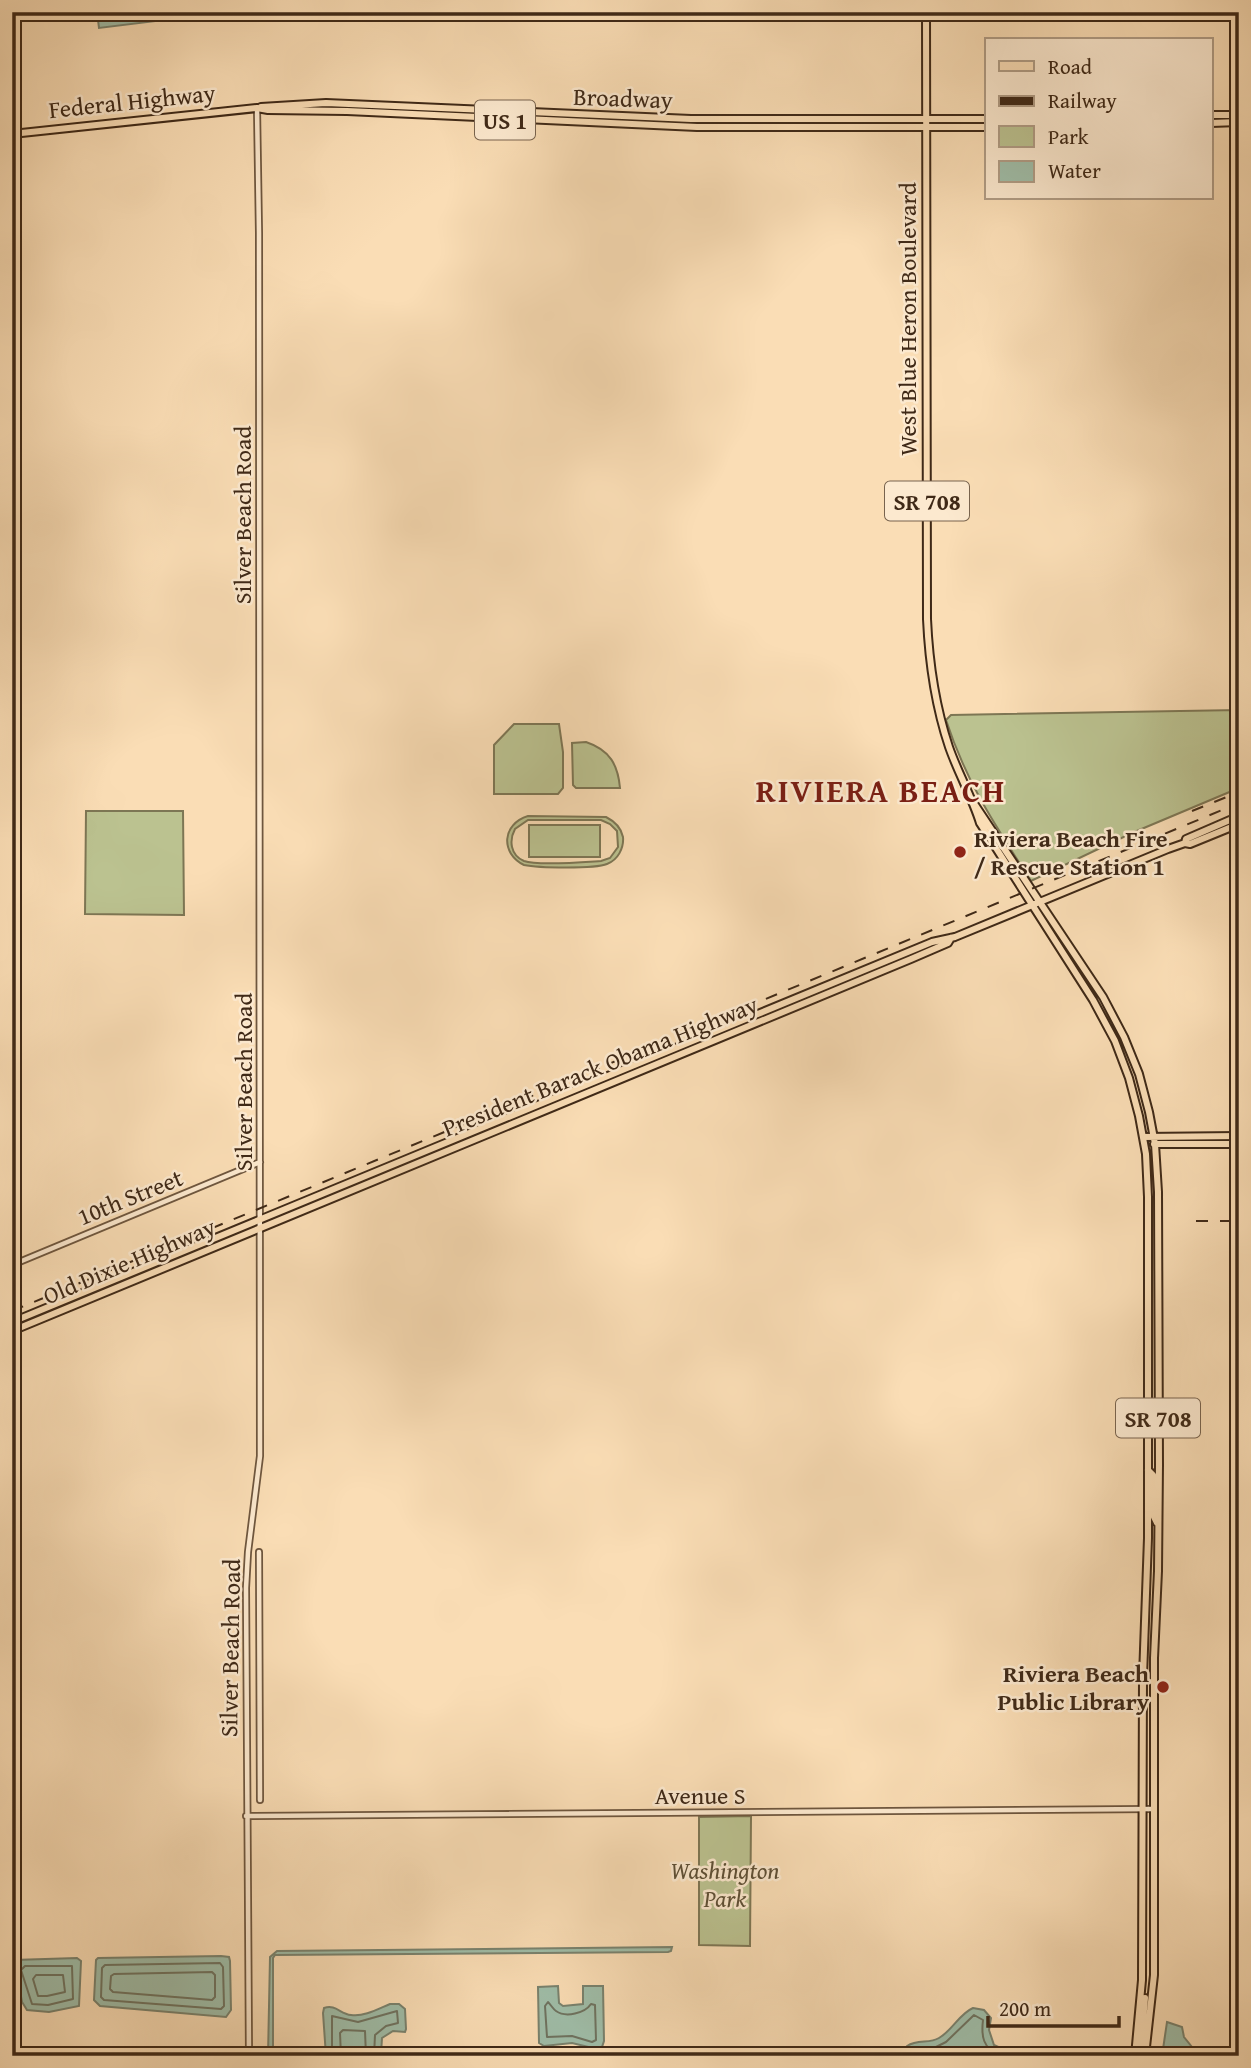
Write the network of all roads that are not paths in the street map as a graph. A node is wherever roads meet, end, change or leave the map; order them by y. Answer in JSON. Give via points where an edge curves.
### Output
{"nodes":[{"id":1,"x":926,"y":12,"type":"edge"},
{"id":2,"x":391,"y":105,"type":"junction"},
{"id":3,"x":258,"y":108,"type":"junction"},
{"id":4,"x":465,"y":110,"type":"junction"},
{"id":5,"x":347,"y":111,"type":"junction"},
{"id":6,"x":1212,"y":115,"type":"edge"},
{"id":7,"x":1239,"y":115,"type":"edge"},
{"id":8,"x":451,"y":116,"type":"junction"},
{"id":9,"x":985,"y":119,"type":"edge"},
{"id":10,"x":828,"y":121,"type":"junction"},
{"id":11,"x":1239,"y":122,"type":"edge"},
{"id":12,"x":1212,"y":123,"type":"edge"},
{"id":13,"x":926,"y":124,"type":"junction"},
{"id":14,"x":985,"y":127,"type":"edge"},
{"id":15,"x":786,"y":128,"type":"junction"},
{"id":16,"x":12,"y":134,"type":"edge"},
{"id":17,"x":1239,"y":816,"type":"edge"},
{"id":18,"x":1239,"y":824,"type":"edge"},
{"id":19,"x":1185,"y":843,"type":"junction"},
{"id":20,"x":1036,"y":903,"type":"junction"},
{"id":21,"x":1239,"y":1136,"type":"edge"},
{"id":22,"x":1144,"y":1140,"type":"junction"},
{"id":23,"x":1154,"y":1140,"type":"junction"},
{"id":24,"x":1239,"y":1144,"type":"edge"},
{"id":25,"x":260,"y":1162,"type":"junction"},
{"id":26,"x":261,"y":1224,"type":"junction"},
{"id":27,"x":12,"y":1265,"type":"edge"},
{"id":28,"x":12,"y":1322,"type":"edge"},
{"id":29,"x":12,"y":1331,"type":"edge"},
{"id":30,"x":1148,"y":1415,"type":"junction"},
{"id":31,"x":1159,"y":1464,"type":"junction"},
{"id":32,"x":1148,"y":1470,"type":"junction"},
{"id":33,"x":1158,"y":1525,"type":"junction"},
{"id":34,"x":260,"y":1552,"type":"dead end"},
{"id":35,"x":260,"y":1800,"type":"dead end"},
{"id":36,"x":1143,"y":1809,"type":"junction"},
{"id":37,"x":1153,"y":1809,"type":"junction"},
{"id":38,"x":246,"y":1816,"type":"junction"},
{"id":39,"x":249,"y":2056,"type":"edge"},
{"id":40,"x":1137,"y":2056,"type":"edge"},
{"id":41,"x":1145,"y":2056,"type":"edge"}],
"edges":[{"from":1,"to":13,"type":"main road","name":"West Blue Heron Boulevard"},
{"from":2,"to":3,"type":"main road","name":"Broadway","number":"US 1"},
{"from":2,"to":4,"type":"main road","name":"Broadway","number":"US 1"},
{"from":2,"to":5,"type":"main road","via":[[384,110]]},
{"from":3,"to":5,"type":"main road","name":"Broadway","number":"US 1"},
{"from":3,"to":16,"type":"main road","name":"Federal Highway","number":"US 1"},
{"from":3,"to":25,"type":"street","name":"Silver Beach Road"},
{"from":4,"to":8,"type":"main road"},
{"from":4,"to":10,"type":"main road","name":"Broadway","number":"US 1"},
{"from":5,"to":8,"type":"main road","name":"Broadway","number":"US 1"},
{"from":6,"to":7,"type":"main road"},
{"from":8,"to":15,"type":"main road","name":"Broadway","number":"US 1"},
{"from":9,"to":13,"type":"main road","name":"Broadway","number":"US 1"},
{"from":10,"to":13,"type":"main road","name":"Broadway","number":"US 1"},
{"from":10,"to":15,"type":"main road"},
{"from":11,"to":12,"type":"main road"},
{"from":13,"to":14,"type":"main road","name":"Broadway","number":"US 1"},
{"from":13,"to":15,"type":"main road","name":"Broadway","number":"US 1"},
{"from":13,"to":20,"type":"main road","name":"West Blue Heron Boulevard","number":"SR 708","via":[[928,648],[933,687],[957,768]]},
{"from":17,"to":19,"type":"main road","name":"President Barack Obama Highway"},
{"from":18,"to":19,"type":"main road","name":"President Barack Obama Highway"},
{"from":19,"to":20,"type":"main road","name":"President Barack Obama Highway"},
{"from":20,"to":22,"type":"main road","name":"West Blue Heron Boulevard","number":"SR 708","via":[[1115,1041]]},
{"from":20,"to":23,"type":"main road","name":"West Blue Heron Boulevard","number":"SR 708","via":[[1102,997],[1124,1037]]},
{"from":20,"to":26,"type":"main road","name":"President Barack Obama Highway","via":[[911,959]]},
{"from":21,"to":23,"type":"main road"},
{"from":22,"to":23,"type":"main road"},
{"from":22,"to":30,"type":"main road","name":"West Blue Heron Boulevard","number":"SR 708"},
{"from":23,"to":24,"type":"main road"},
{"from":23,"to":31,"type":"main road","name":"West Blue Heron Boulevard","number":"SR 708"},
{"from":25,"to":26,"type":"street","name":"Silver Beach Road"},
{"from":25,"to":27,"type":"street","name":"10th Street"},
{"from":26,"to":28,"type":"main road","name":"Old Dixie Highway"},
{"from":26,"to":29,"type":"main road","name":"Old Dixie Highway"},
{"from":26,"to":38,"type":"street","name":"Silver Beach Road","via":[[260,1456],[246,1588]]},
{"from":30,"to":31,"type":"main road","via":[[1152,1418],[1153,1458]]},
{"from":30,"to":32,"type":"main road","name":"West Blue Heron Boulevard","number":"SR 708"},
{"from":31,"to":33,"type":"main road","name":"West Blue Heron Boulevard","number":"SR 708"},
{"from":32,"to":33,"type":"main road","via":[[1153,1475]]},
{"from":32,"to":36,"type":"main road","name":"West Blue Heron Boulevard","number":"SR 708"},
{"from":33,"to":37,"type":"main road","name":"West Blue Heron Boulevard","number":"SR 708"},
{"from":34,"to":35,"type":"street","name":"Silver Beach Road"},
{"from":36,"to":37,"type":"street","name":"Avenue S"},
{"from":36,"to":38,"type":"street","name":"Avenue S"},
{"from":36,"to":40,"type":"main road","name":"West Blue Heron Boulevard","number":"SR 708"},
{"from":37,"to":41,"type":"main road","name":"West Blue Heron Boulevard","number":"SR 708","via":[[1154,1975]]},
{"from":38,"to":39,"type":"street","name":"Silver Beach Road"}]}
